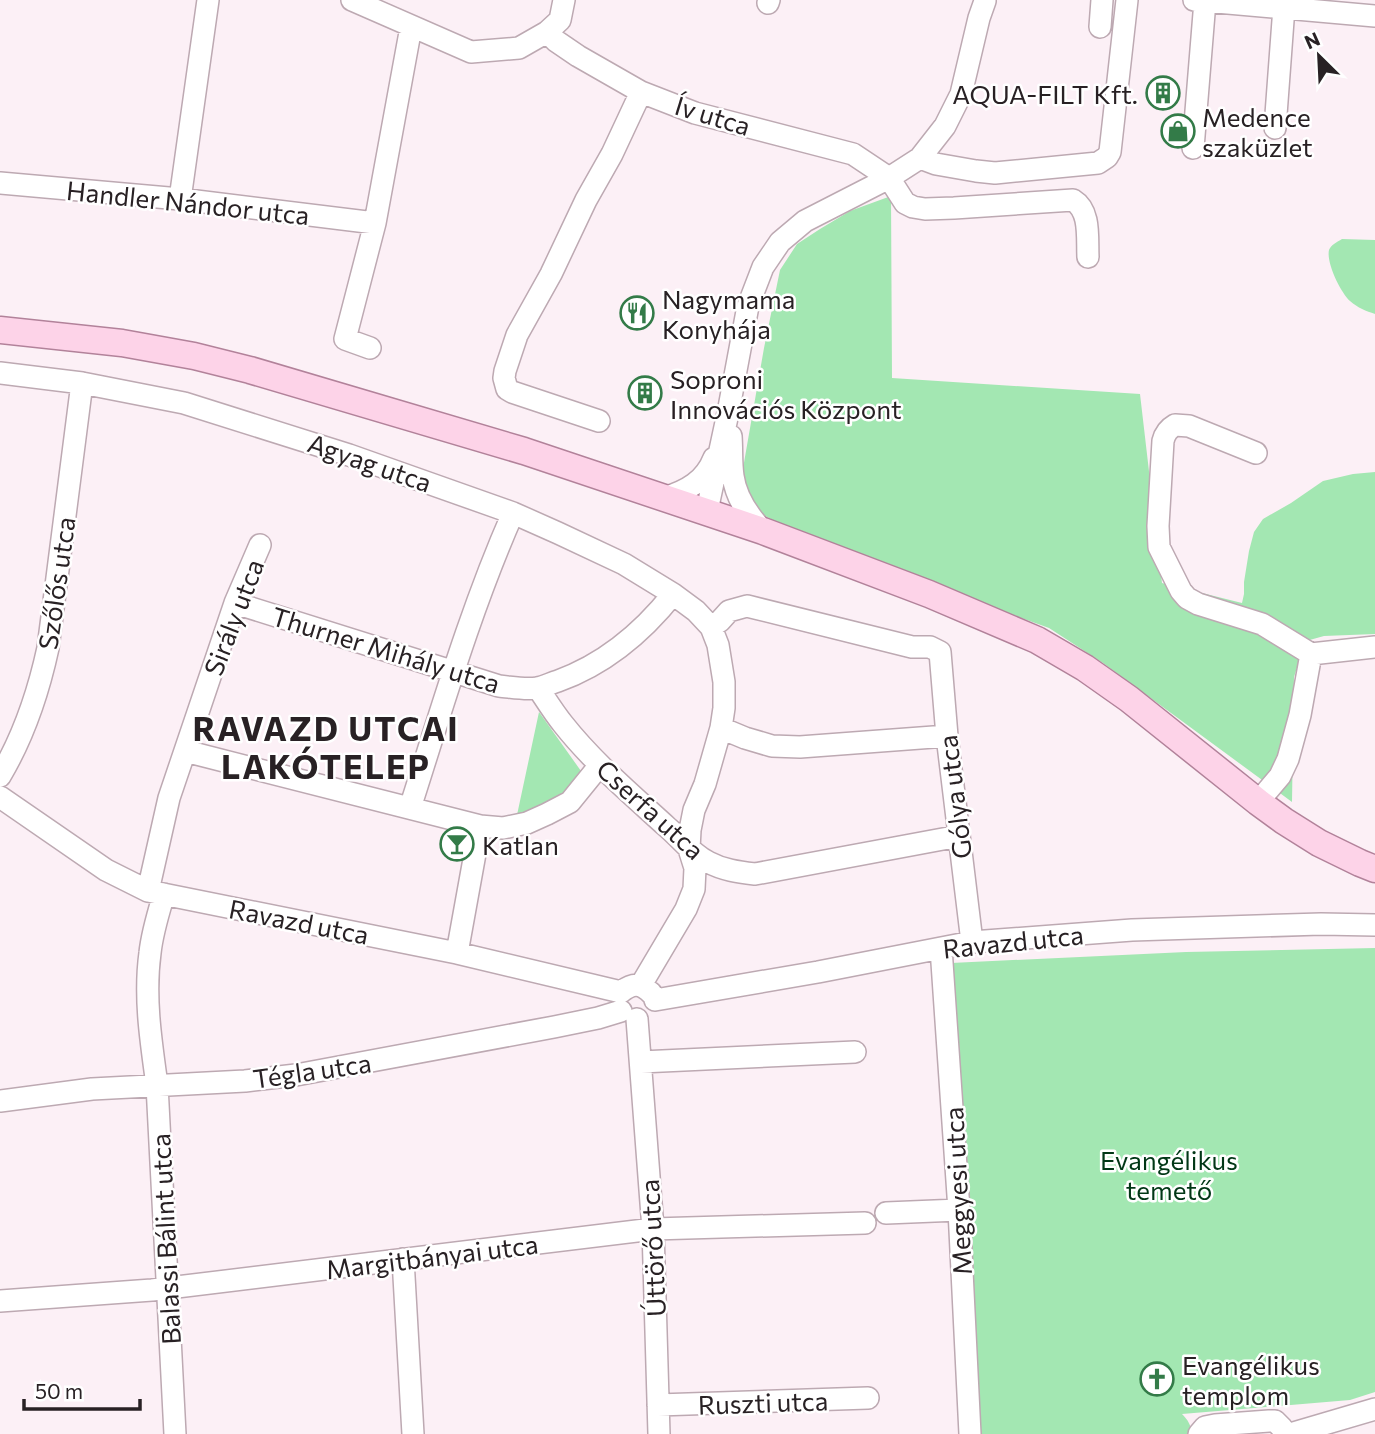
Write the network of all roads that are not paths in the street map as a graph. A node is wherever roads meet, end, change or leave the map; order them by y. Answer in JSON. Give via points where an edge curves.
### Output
{"nodes":[{"id":1,"x":208,"y":0,"type":"edge"},
{"id":2,"x":352,"y":0,"type":"edge"},
{"id":3,"x":565,"y":0,"type":"edge"},
{"id":4,"x":990,"y":0,"type":"edge"},
{"id":5,"x":1102,"y":0,"type":"edge"},
{"id":6,"x":1127,"y":0,"type":"edge"},
{"id":7,"x":1199,"y":1,"type":"edge"},
{"id":8,"x":1253,"y":3,"type":"edge"},
{"id":9,"x":1284,"y":7,"type":"junction"},
{"id":10,"x":1375,"y":16,"type":"edge"},
{"id":11,"x":411,"y":27,"type":"junction"},
{"id":12,"x":1100,"y":27,"type":"dead end"},
{"id":13,"x":547,"y":32,"type":"junction"},
{"id":14,"x":641,"y":92,"type":"junction"},
{"id":15,"x":1275,"y":128,"type":"dead end"},
{"id":16,"x":1193,"y":148,"type":"dead end"},
{"id":17,"x":920,"y":158,"type":"junction"},
{"id":18,"x":889,"y":178,"type":"junction"},
{"id":19,"x":0,"y":183,"type":"edge"},
{"id":20,"x":180,"y":199,"type":"junction"},
{"id":21,"x":375,"y":223,"type":"junction"},
{"id":22,"x":1088,"y":257,"type":"dead end"},
{"id":23,"x":0,"y":330,"type":"edge"},
{"id":24,"x":370,"y":348,"type":"dead end"},
{"id":25,"x":0,"y":373,"type":"edge"},
{"id":26,"x":82,"y":383,"type":"junction"},
{"id":27,"x":728,"y":413,"type":"junction"},
{"id":28,"x":599,"y":421,"type":"dead end"},
{"id":29,"x":1256,"y":453,"type":"dead end"},
{"id":30,"x":733,"y":477,"type":"junction"},
{"id":31,"x":664,"y":498,"type":"junction"},
{"id":32,"x":513,"y":513,"type":"junction"},
{"id":33,"x":708,"y":514,"type":"junction"},
{"id":34,"x":762,"y":531,"type":"junction"},
{"id":35,"x":260,"y":545,"type":"dead end"},
{"id":36,"x":673,"y":594,"type":"junction"},
{"id":37,"x":235,"y":603,"type":"junction"},
{"id":38,"x":711,"y":627,"type":"junction"},
{"id":39,"x":1375,"y":647,"type":"edge"},
{"id":40,"x":1311,"y":654,"type":"junction"},
{"id":41,"x":453,"y":672,"type":"junction"},
{"id":42,"x":538,"y":688,"type":"junction"},
{"id":43,"x":721,"y":729,"type":"junction"},
{"id":44,"x":947,"y":736,"type":"junction"},
{"id":45,"x":185,"y":751,"type":"junction"},
{"id":46,"x":600,"y":765,"type":"junction"},
{"id":47,"x":0,"y":776,"type":"edge"},
{"id":48,"x":0,"y":797,"type":"edge"},
{"id":49,"x":1258,"y":802,"type":"junction"},
{"id":50,"x":410,"y":808,"type":"junction"},
{"id":51,"x":480,"y":826,"type":"junction"},
{"id":52,"x":959,"y":836,"type":"junction"},
{"id":53,"x":689,"y":849,"type":"junction"},
{"id":54,"x":1375,"y":869,"type":"edge"},
{"id":55,"x":156,"y":892,"type":"junction"},
{"id":56,"x":1375,"y":925,"type":"edge"},
{"id":57,"x":972,"y":942,"type":"junction"},
{"id":58,"x":941,"y":948,"type":"junction"},
{"id":59,"x":457,"y":953,"type":"junction"},
{"id":60,"x":635,"y":1001,"type":"junction"},
{"id":61,"x":855,"y":1052,"type":"dead end"},
{"id":62,"x":641,"y":1062,"type":"junction"},
{"id":63,"x":157,"y":1085,"type":"junction"},
{"id":64,"x":0,"y":1101,"type":"edge"},
{"id":65,"x":959,"y":1210,"type":"junction"},
{"id":66,"x":886,"y":1213,"type":"dead end"},
{"id":67,"x":865,"y":1223,"type":"dead end"},
{"id":68,"x":653,"y":1229,"type":"junction"},
{"id":69,"x":403,"y":1259,"type":"junction"},
{"id":70,"x":168,"y":1289,"type":"junction"},
{"id":71,"x":0,"y":1301,"type":"edge"},
{"id":72,"x":869,"y":1398,"type":"dead end"},
{"id":73,"x":658,"y":1405,"type":"junction"},
{"id":74,"x":1375,"y":1409,"type":"edge"},
{"id":75,"x":175,"y":1434,"type":"edge"},
{"id":76,"x":413,"y":1434,"type":"edge"},
{"id":77,"x":659,"y":1434,"type":"edge"},
{"id":78,"x":970,"y":1434,"type":"edge"},
{"id":79,"x":1199,"y":1434,"type":"edge"},
{"id":80,"x":1283,"y":1434,"type":"edge"},
{"id":81,"x":1290,"y":1434,"type":"edge"}],
"edges":[{"from":1,"to":20,"type":"street"},
{"from":2,"to":11,"type":"street"},
{"from":3,"to":13,"type":"street","via":[[560,19]]},
{"from":4,"to":17,"type":"street","via":[[979,18],[961,94],[946,126]]},
{"from":5,"to":12,"type":"street"},
{"from":6,"to":17,"type":"street","via":[[1107,157],[1098,163],[995,173]]},
{"from":7,"to":8,"type":"street"},
{"from":7,"to":16,"type":"street"},
{"from":8,"to":9,"type":"street"},
{"from":9,"to":10,"type":"street"},
{"from":9,"to":15,"type":"street"},
{"from":11,"to":13,"type":"street","via":[[471,52],[519,48]]},
{"from":11,"to":21,"type":"street"},
{"from":13,"to":14,"type":"street","name":"Ív utca","via":[[578,56]]},
{"from":14,"to":18,"type":"street","name":"Ív utca","via":[[695,113],[853,154]]},
{"from":14,"to":28,"type":"street","via":[[517,335],[504,378],[507,389]]},
{"from":17,"to":18,"type":"street"},
{"from":18,"to":22,"type":"street","name":"Ív utca","via":[[913,208],[1073,201],[1086,217]]},
{"from":18,"to":27,"type":"street","via":[[806,221],[780,242],[768,259],[748,306]]},
{"from":19,"to":20,"type":"street","name":"Handler Nándor utca"},
{"from":20,"to":21,"type":"street","name":"Handler Nándor utca"},
{"from":21,"to":24,"type":"street","via":[[345,339]]},
{"from":23,"to":31,"type":"main road","via":[[122,343],[250,370],[524,451]]},
{"from":25,"to":26,"type":"street","name":"Agyag utca"},
{"from":26,"to":32,"type":"street","name":"Agyag utca","via":[[197,407]]},
{"from":26,"to":47,"type":"street","name":"Szőlős utca","via":[[48,648],[29,718]]},
{"from":27,"to":30,"type":"street"},
{"from":27,"to":31,"type":"street","via":[[705,474],[688,489]]},
{"from":27,"to":33,"type":"street"},
{"from":29,"to":40,"type":"street","via":[[1189,426],[1169,428],[1163,442],[1159,547],[1187,598],[1262,624]]},
{"from":30,"to":33,"type":"street","via":[[722,502]]},
{"from":30,"to":34,"type":"street","via":[[743,505]]},
{"from":31,"to":33,"type":"main road"},
{"from":32,"to":36,"type":"street","name":"Agyag utca","via":[[624,564]]},
{"from":32,"to":41,"type":"street"},
{"from":33,"to":34,"type":"main road"},
{"from":34,"to":49,"type":"main road","via":[[1037,640],[1129,699]]},
{"from":35,"to":37,"type":"street","name":"Sirály utca"},
{"from":36,"to":38,"type":"street","name":"Agyag utca"},
{"from":36,"to":42,"type":"street","name":"Thurner Mihály utca","via":[[654,618],[614,652]]},
{"from":37,"to":41,"type":"street","name":"Thurner Mihály utca"},
{"from":37,"to":45,"type":"street","name":"Sirály utca"},
{"from":38,"to":43,"type":"street","via":[[724,682]]},
{"from":38,"to":44,"type":"street","name":"Gólya utca","via":[[729,611],[747,606],[912,647],[930,647],[940,652]]},
{"from":39,"to":40,"type":"street"},
{"from":40,"to":49,"type":"street","via":[[1287,759],[1280,776]]},
{"from":41,"to":42,"type":"street","name":"Thurner Mihály utca","via":[[499,686]]},
{"from":41,"to":50,"type":"street"},
{"from":42,"to":46,"type":"street","name":"Cserfa utca"},
{"from":43,"to":44,"type":"street","via":[[786,747]]},
{"from":43,"to":53,"type":"street","via":[[694,810]]},
{"from":44,"to":52,"type":"street","name":"Gólya utca"},
{"from":45,"to":50,"type":"street"},
{"from":45,"to":55,"type":"street","name":"Sirály utca","via":[[169,798]]},
{"from":46,"to":51,"type":"street","via":[[570,802],[548,814],[503,828]]},
{"from":46,"to":53,"type":"street","name":"Cserfa utca"},
{"from":48,"to":55,"type":"street","name":"Ravazd utca","via":[[106,870]]},
{"from":49,"to":54,"type":"main road","via":[[1319,843]]},
{"from":50,"to":51,"type":"street"},
{"from":51,"to":59,"type":"street"},
{"from":52,"to":53,"type":"street","name":"Cserfa utca","via":[[755,874],[730,871]]},
{"from":52,"to":57,"type":"street","name":"Gólya utca"},
{"from":53,"to":60,"type":"street","via":[[695,868],[694,889]]},
{"from":55,"to":59,"type":"street","name":"Ravazd utca"},
{"from":55,"to":63,"type":"street","name":"Balassi Bálint utca","via":[[147,990]]},
{"from":56,"to":57,"type":"street","name":"Ravazd utca","via":[[1132,930]]},
{"from":57,"to":58,"type":"street","name":"Ravazd utca"},
{"from":58,"to":60,"type":"street","name":"Ravazd utca"},
{"from":58,"to":65,"type":"street","name":"Meggyesi utca"},
{"from":59,"to":60,"type":"street","name":"Ravazd utca"},
{"from":60,"to":62,"type":"street","name":"Úttörő utca"},
{"from":60,"to":63,"type":"street","name":"Tégla utca","via":[[598,1018],[307,1074]]},
{"from":61,"to":62,"type":"street"},
{"from":62,"to":68,"type":"street","name":"Úttörő utca"},
{"from":63,"to":64,"type":"street","name":"Tégla utca"},
{"from":63,"to":70,"type":"street","name":"Balassi Bálint utca"},
{"from":65,"to":66,"type":"street"},
{"from":65,"to":78,"type":"street","name":"Meggyesi utca"},
{"from":67,"to":68,"type":"street","name":"Margitbányai utca"},
{"from":68,"to":69,"type":"street","name":"Margitbányai utca"},
{"from":68,"to":73,"type":"street","name":"Úttörő utca"},
{"from":69,"to":70,"type":"street","name":"Margitbányai utca"},
{"from":69,"to":76,"type":"street"},
{"from":70,"to":71,"type":"street","name":"Margitbányai utca"},
{"from":70,"to":75,"type":"street","name":"Balassi Bálint utca"},
{"from":72,"to":73,"type":"street","name":"Ruszti utca"},
{"from":73,"to":77,"type":"street","name":"Úttörő utca"},
{"from":74,"to":81,"type":"street"},
{"from":79,"to":80,"type":"street","via":[[1215,1425],[1269,1421],[1275,1421]]}]}
